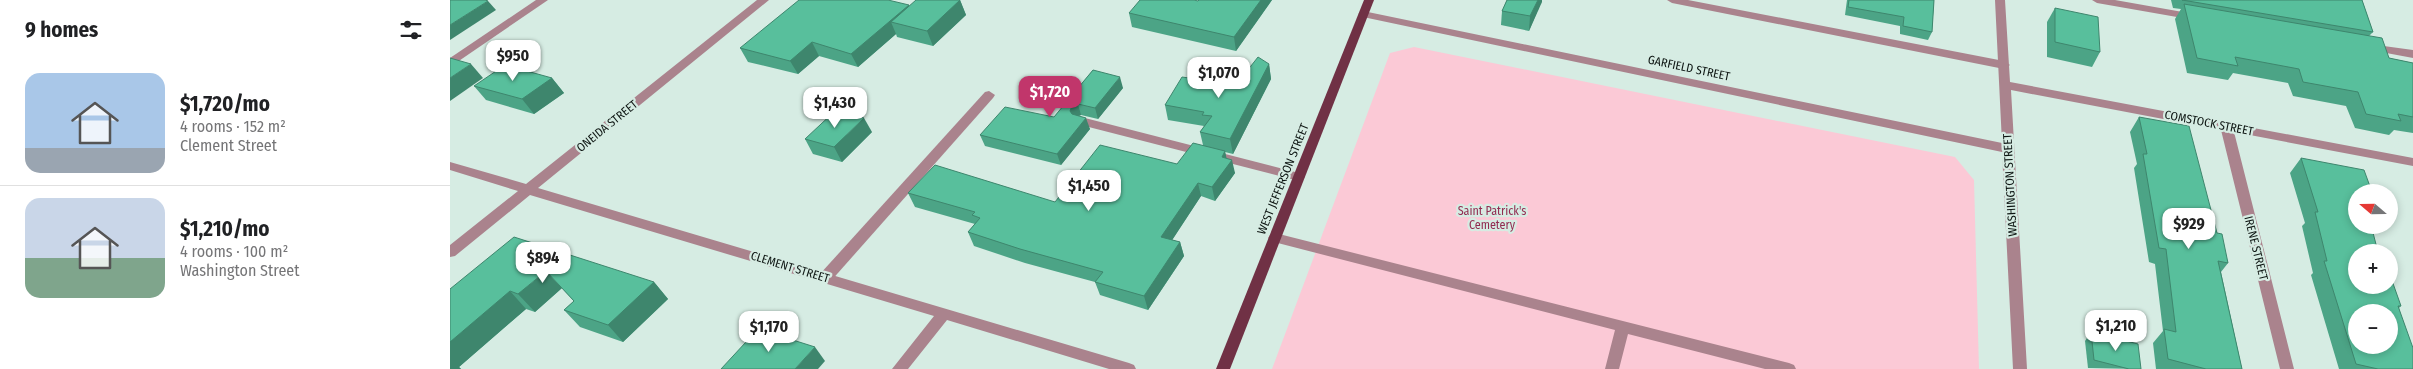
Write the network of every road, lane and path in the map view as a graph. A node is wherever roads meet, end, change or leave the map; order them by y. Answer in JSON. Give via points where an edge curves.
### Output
{"nodes":[{"id":1,"x":543,"y":0,"type":"edge"},
{"id":2,"x":764,"y":0,"type":"edge"},
{"id":3,"x":1369,"y":0,"type":"edge"},
{"id":4,"x":1672,"y":0,"type":"edge"},
{"id":5,"x":2000,"y":0,"type":"edge"},
{"id":6,"x":2097,"y":0,"type":"edge"},
{"id":7,"x":1363,"y":14,"type":"junction"},
{"id":8,"x":2202,"y":18,"type":"edge"},
{"id":9,"x":2356,"y":44,"type":"edge"},
{"id":10,"x":2413,"y":54,"type":"edge"},
{"id":11,"x":450,"y":63,"type":"edge"},
{"id":12,"x":2004,"y":64,"type":"junction"},
{"id":13,"x":2004,"y":85,"type":"junction"},
{"id":14,"x":989,"y":96,"type":"dead end"},
{"id":15,"x":1081,"y":121,"type":"edge"},
{"id":16,"x":2226,"y":126,"type":"junction"},
{"id":17,"x":2008,"y":149,"type":"junction"},
{"id":18,"x":2413,"y":162,"type":"edge"},
{"id":19,"x":450,"y":166,"type":"edge"},
{"id":20,"x":1299,"y":177,"type":"junction"},
{"id":21,"x":529,"y":190,"type":"junction"},
{"id":22,"x":1275,"y":238,"type":"junction"},
{"id":23,"x":450,"y":252,"type":"edge"},
{"id":24,"x":826,"y":278,"type":"junction"},
{"id":25,"x":944,"y":314,"type":"junction"},
{"id":26,"x":1623,"y":327,"type":"junction"},
{"id":27,"x":899,"y":369,"type":"edge"},
{"id":28,"x":1129,"y":369,"type":"edge"},
{"id":29,"x":1223,"y":369,"type":"edge"},
{"id":30,"x":1612,"y":369,"type":"edge"},
{"id":31,"x":1789,"y":369,"type":"edge"},
{"id":32,"x":2020,"y":369,"type":"edge"},
{"id":33,"x":2287,"y":369,"type":"edge"}],
"edges":[{"from":1,"to":11,"type":"street"},
{"from":2,"to":21,"type":"street","name":"ONEIDA STREET"},
{"from":3,"to":7,"type":"main road","name":"WEST JEFFERSON STREET"},
{"from":4,"to":12,"type":"street"},
{"from":5,"to":12,"type":"street","name":"WASHINGTON STREET"},
{"from":6,"to":8,"type":"street"},
{"from":7,"to":17,"type":"street","name":"GARFIELD STREET"},
{"from":7,"to":20,"type":"main road","name":"WEST JEFFERSON STREET"},
{"from":9,"to":10,"type":"street"},
{"from":12,"to":13,"type":"street","name":"WASHINGTON STREET"},
{"from":13,"to":16,"type":"street","name":"COMSTOCK STREET"},
{"from":13,"to":17,"type":"street","name":"WASHINGTON STREET"},
{"from":14,"to":24,"type":"street"},
{"from":15,"to":20,"type":"street"},
{"from":16,"to":18,"type":"street","name":"COMSTOCK STREET"},
{"from":16,"to":33,"type":"street","name":"IRENE STREET"},
{"from":17,"to":32,"type":"street","name":"WASHINGTON STREET"},
{"from":19,"to":21,"type":"street","name":"CLEMENT STREET"},
{"from":20,"to":22,"type":"main road","name":"WEST JEFFERSON STREET"},
{"from":21,"to":23,"type":"street","name":"ONEIDA STREET"},
{"from":21,"to":24,"type":"street","name":"CLEMENT STREET"},
{"from":22,"to":26,"type":"street"},
{"from":22,"to":29,"type":"main road","name":"WEST JEFFERSON STREET"},
{"from":24,"to":25,"type":"street","name":"CLEMENT STREET"},
{"from":25,"to":27,"type":"street"},
{"from":25,"to":28,"type":"street","name":"CLEMENT STREET"},
{"from":26,"to":30,"type":"street"},
{"from":26,"to":31,"type":"street"}]}
